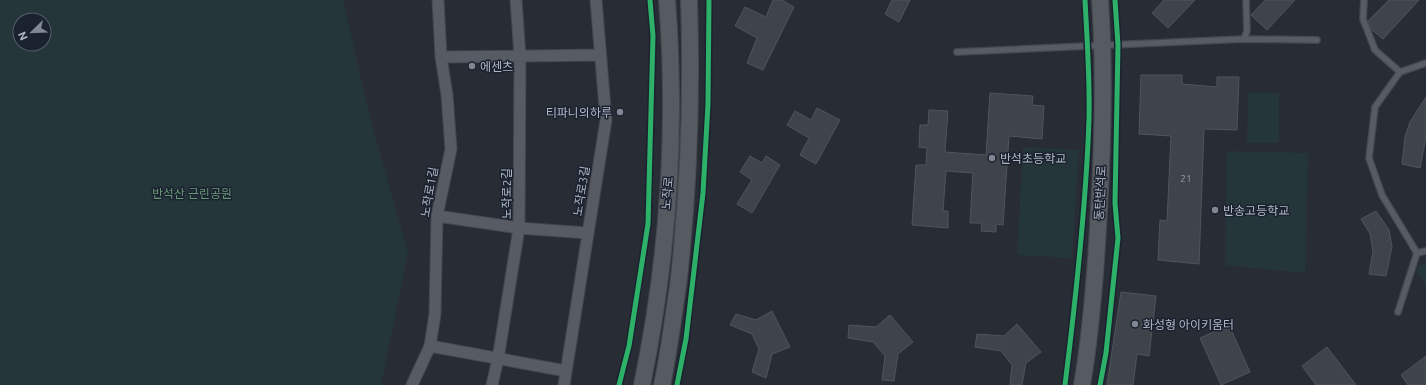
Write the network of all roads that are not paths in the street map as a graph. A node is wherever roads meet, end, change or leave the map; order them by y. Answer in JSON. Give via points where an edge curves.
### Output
{"nodes":[{"id":1,"x":438,"y":0,"type":"edge"},
{"id":2,"x":516,"y":0,"type":"edge"},
{"id":3,"x":596,"y":0,"type":"edge"},
{"id":4,"x":667,"y":0,"type":"edge"},
{"id":5,"x":689,"y":0,"type":"edge"},
{"id":6,"x":1100,"y":0,"type":"edge"},
{"id":7,"x":1246,"y":0,"type":"edge"},
{"id":8,"x":1364,"y":0,"type":"edge"},
{"id":9,"x":1244,"y":39,"type":"junction"},
{"id":10,"x":1317,"y":40,"type":"dead end"},
{"id":11,"x":1103,"y":46,"type":"junction"},
{"id":12,"x":957,"y":52,"type":"dead end"},
{"id":13,"x":600,"y":55,"type":"junction"},
{"id":14,"x":520,"y":56,"type":"junction"},
{"id":15,"x":441,"y":57,"type":"junction"},
{"id":16,"x":1426,"y":63,"type":"edge"},
{"id":17,"x":1400,"y":72,"type":"junction"},
{"id":18,"x":437,"y":216,"type":"junction"},
{"id":19,"x":519,"y":228,"type":"junction"},
{"id":20,"x":587,"y":233,"type":"junction"},
{"id":21,"x":1426,"y":251,"type":"edge"},
{"id":22,"x":1417,"y":253,"type":"junction"},
{"id":23,"x":1398,"y":312,"type":"dead end"},
{"id":24,"x":430,"y":346,"type":"junction"},
{"id":25,"x":498,"y":359,"type":"junction"},
{"id":26,"x":566,"y":371,"type":"junction"},
{"id":27,"x":412,"y":385,"type":"edge"},
{"id":28,"x":492,"y":385,"type":"edge"},
{"id":29,"x":564,"y":385,"type":"edge"},
{"id":30,"x":642,"y":385,"type":"edge"},
{"id":31,"x":662,"y":385,"type":"edge"},
{"id":32,"x":1082,"y":385,"type":"edge"}],
"edges":[{"from":1,"to":15,"type":"street","name":"노작로1길"},
{"from":2,"to":14,"type":"street","name":"노작로2길"},
{"from":3,"to":13,"type":"street","name":"노작로3길"},
{"from":4,"to":30,"type":"street","name":"노작로","via":[[671,127],[669,180],[660,285]]},
{"from":5,"to":31,"type":"street","name":"노작로","via":[[691,60],[684,218],[673,320]]},
{"from":6,"to":11,"type":"street","name":"동탄반석로"},
{"from":7,"to":9,"type":"lane","via":[[1247,31]]},
{"from":8,"to":17,"type":"lane","via":[[1363,19],[1375,50]]},
{"from":9,"to":10,"type":"lane"},
{"from":9,"to":11,"type":"lane"},
{"from":11,"to":12,"type":"lane"},
{"from":11,"to":32,"type":"street","name":"동탄반석로","via":[[1103,153],[1096,275]]},
{"from":13,"to":14,"type":"street"},
{"from":13,"to":20,"type":"street","name":"노작로3길","via":[[606,120]]},
{"from":14,"to":15,"type":"street"},
{"from":14,"to":19,"type":"street","name":"노작로2길"},
{"from":15,"to":18,"type":"street","name":"노작로1길","via":[[451,149]]},
{"from":16,"to":17,"type":"lane"},
{"from":17,"to":22,"type":"lane","via":[[1375,107],[1369,158],[1382,195]]},
{"from":18,"to":19,"type":"street"},
{"from":18,"to":24,"type":"street","name":"노작로1길","via":[[435,314]]},
{"from":19,"to":20,"type":"street"},
{"from":19,"to":25,"type":"street","name":"노작로2길"},
{"from":20,"to":26,"type":"street","name":"노작로3길"},
{"from":21,"to":22,"type":"lane"},
{"from":22,"to":23,"type":"lane"},
{"from":24,"to":25,"type":"street"},
{"from":24,"to":27,"type":"street","name":"노작로1길"},
{"from":25,"to":26,"type":"street"},
{"from":25,"to":28,"type":"street","name":"노작로2길"},
{"from":26,"to":29,"type":"street","name":"노작로3길"}]}
